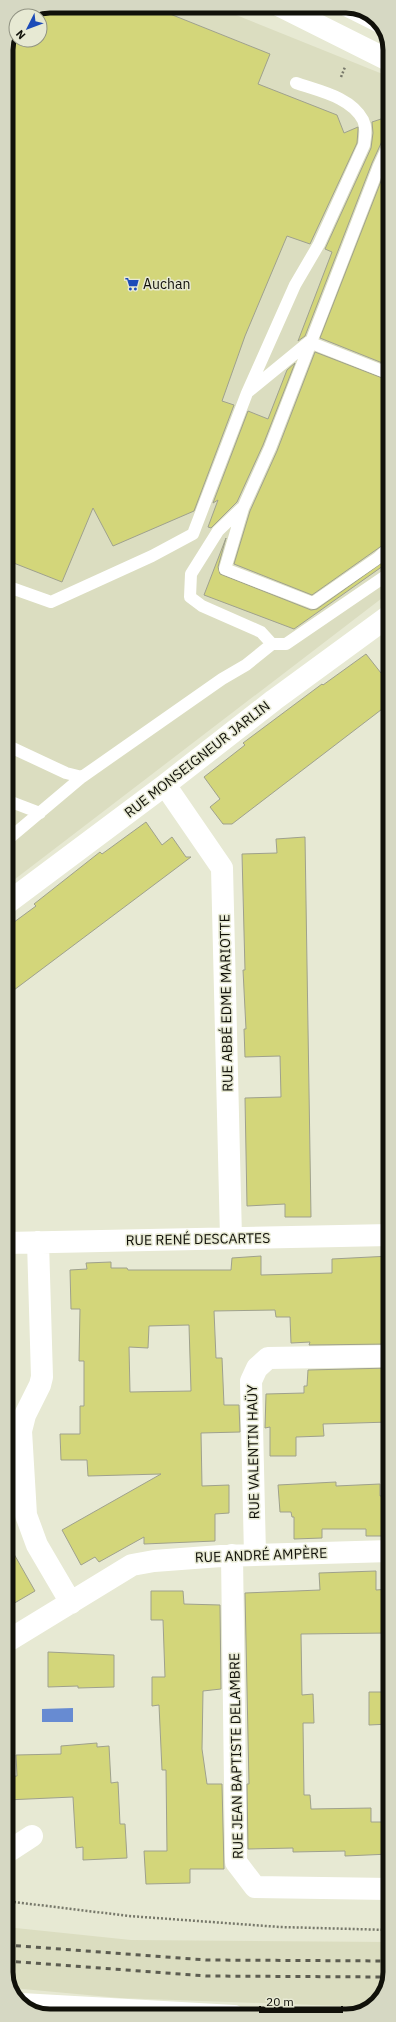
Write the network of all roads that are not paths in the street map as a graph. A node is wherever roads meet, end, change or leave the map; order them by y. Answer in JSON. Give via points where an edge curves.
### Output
{"nodes":[{"id":1,"x":294,"y":13,"type":"edge"},
{"id":2,"x":383,"y":58,"type":"edge"},
{"id":3,"x":296,"y":83,"type":"dead end"},
{"id":4,"x":383,"y":170,"type":"edge"},
{"id":5,"x":383,"y":371,"type":"edge"},
{"id":6,"x":247,"y":393,"type":"junction"},
{"id":7,"x":243,"y":508,"type":"junction"},
{"id":8,"x":383,"y":553,"type":"edge"},
{"id":9,"x":383,"y":578,"type":"edge"},
{"id":10,"x":13,"y":588,"type":"edge"},
{"id":11,"x":383,"y":619,"type":"edge"},
{"id":12,"x":272,"y":644,"type":"junction"},
{"id":13,"x":13,"y":748,"type":"edge"},
{"id":14,"x":82,"y":777,"type":"junction"},
{"id":15,"x":165,"y":785,"type":"junction"},
{"id":16,"x":13,"y":803,"type":"edge"},
{"id":17,"x":40,"y":813,"type":"junction"},
{"id":18,"x":13,"y":835,"type":"edge"},
{"id":19,"x":13,"y":899,"type":"edge"},
{"id":20,"x":383,"y":1235,"type":"edge"},
{"id":21,"x":231,"y":1238,"type":"junction"},
{"id":22,"x":38,"y":1242,"type":"junction"},
{"id":23,"x":13,"y":1243,"type":"edge"},
{"id":24,"x":383,"y":1356,"type":"edge"},
{"id":25,"x":383,"y":1551,"type":"edge"},
{"id":26,"x":232,"y":1555,"type":"junction"},
{"id":27,"x":254,"y":1555,"type":"junction"},
{"id":28,"x":71,"y":1603,"type":"junction"},
{"id":29,"x":13,"y":1638,"type":"edge"},
{"id":30,"x":32,"y":1836,"type":"dead end"},
{"id":31,"x":13,"y":1848,"type":"edge"},
{"id":32,"x":383,"y":1889,"type":"edge"},
{"id":33,"x":33,"y":2005,"type":"edge"},
{"id":34,"x":110,"y":2009,"type":"edge"}],
"edges":[{"from":1,"to":2,"type":"street"},
{"from":3,"to":6,"type":"lane","via":[[342,100],[353,109],[363,120],[366,131],[364,145],[319,244],[295,286]]},
{"from":4,"to":7,"type":"lane"},
{"from":5,"to":6,"type":"lane","via":[[309,342]]},
{"from":6,"to":10,"type":"lane","via":[[193,534],[152,556],[51,602]]},
{"from":7,"to":8,"type":"lane","via":[[225,569],[313,603]]},
{"from":7,"to":12,"type":"lane","via":[[218,531],[191,574],[190,596],[202,606],[261,632]]},
{"from":9,"to":12,"type":"lane","via":[[286,644]]},
{"from":11,"to":15,"type":"street","name":"RUE MONSEIGNEUR JARLIN"},
{"from":12,"to":14,"type":"lane","via":[[246,666]]},
{"from":13,"to":14,"type":"lane","via":[[66,773]]},
{"from":14,"to":17,"type":"lane"},
{"from":15,"to":19,"type":"street","name":"RUE MONSEIGNEUR JARLIN"},
{"from":15,"to":21,"type":"street","name":"RUE ABBÉ EDME MARIOTTE","via":[[222,868]]},
{"from":16,"to":17,"type":"lane"},
{"from":17,"to":18,"type":"lane"},
{"from":20,"to":21,"type":"street","name":"RUE RENÉ DESCARTES"},
{"from":21,"to":22,"type":"street","name":"RUE RENÉ DESCARTES"},
{"from":22,"to":23,"type":"street","name":"RUE RENÉ DESCARTES"},
{"from":22,"to":28,"type":"street","via":[[42,1377],[25,1415],[21,1431],[26,1515],[37,1545]]},
{"from":24,"to":27,"type":"street","name":"RUE VALENTIN HAÜY","via":[[268,1358],[257,1368],[250,1381]]},
{"from":25,"to":27,"type":"street","name":"RUE ANDRÉ AMPÈRE"},
{"from":26,"to":27,"type":"street","name":"RUE ANDRÉ AMPÈRE"},
{"from":26,"to":28,"type":"street","name":"RUE ANDRÉ AMPÈRE","via":[[154,1560],[132,1565]]},
{"from":26,"to":32,"type":"street","name":"RUE JEAN BAPTISTE DELAMBRE","via":[[236,1862],[254,1887]]},
{"from":28,"to":29,"type":"street","name":"RUE ANDRÉ AMPÈRE"},
{"from":30,"to":31,"type":"street"},
{"from":33,"to":34,"type":"street"}]}
